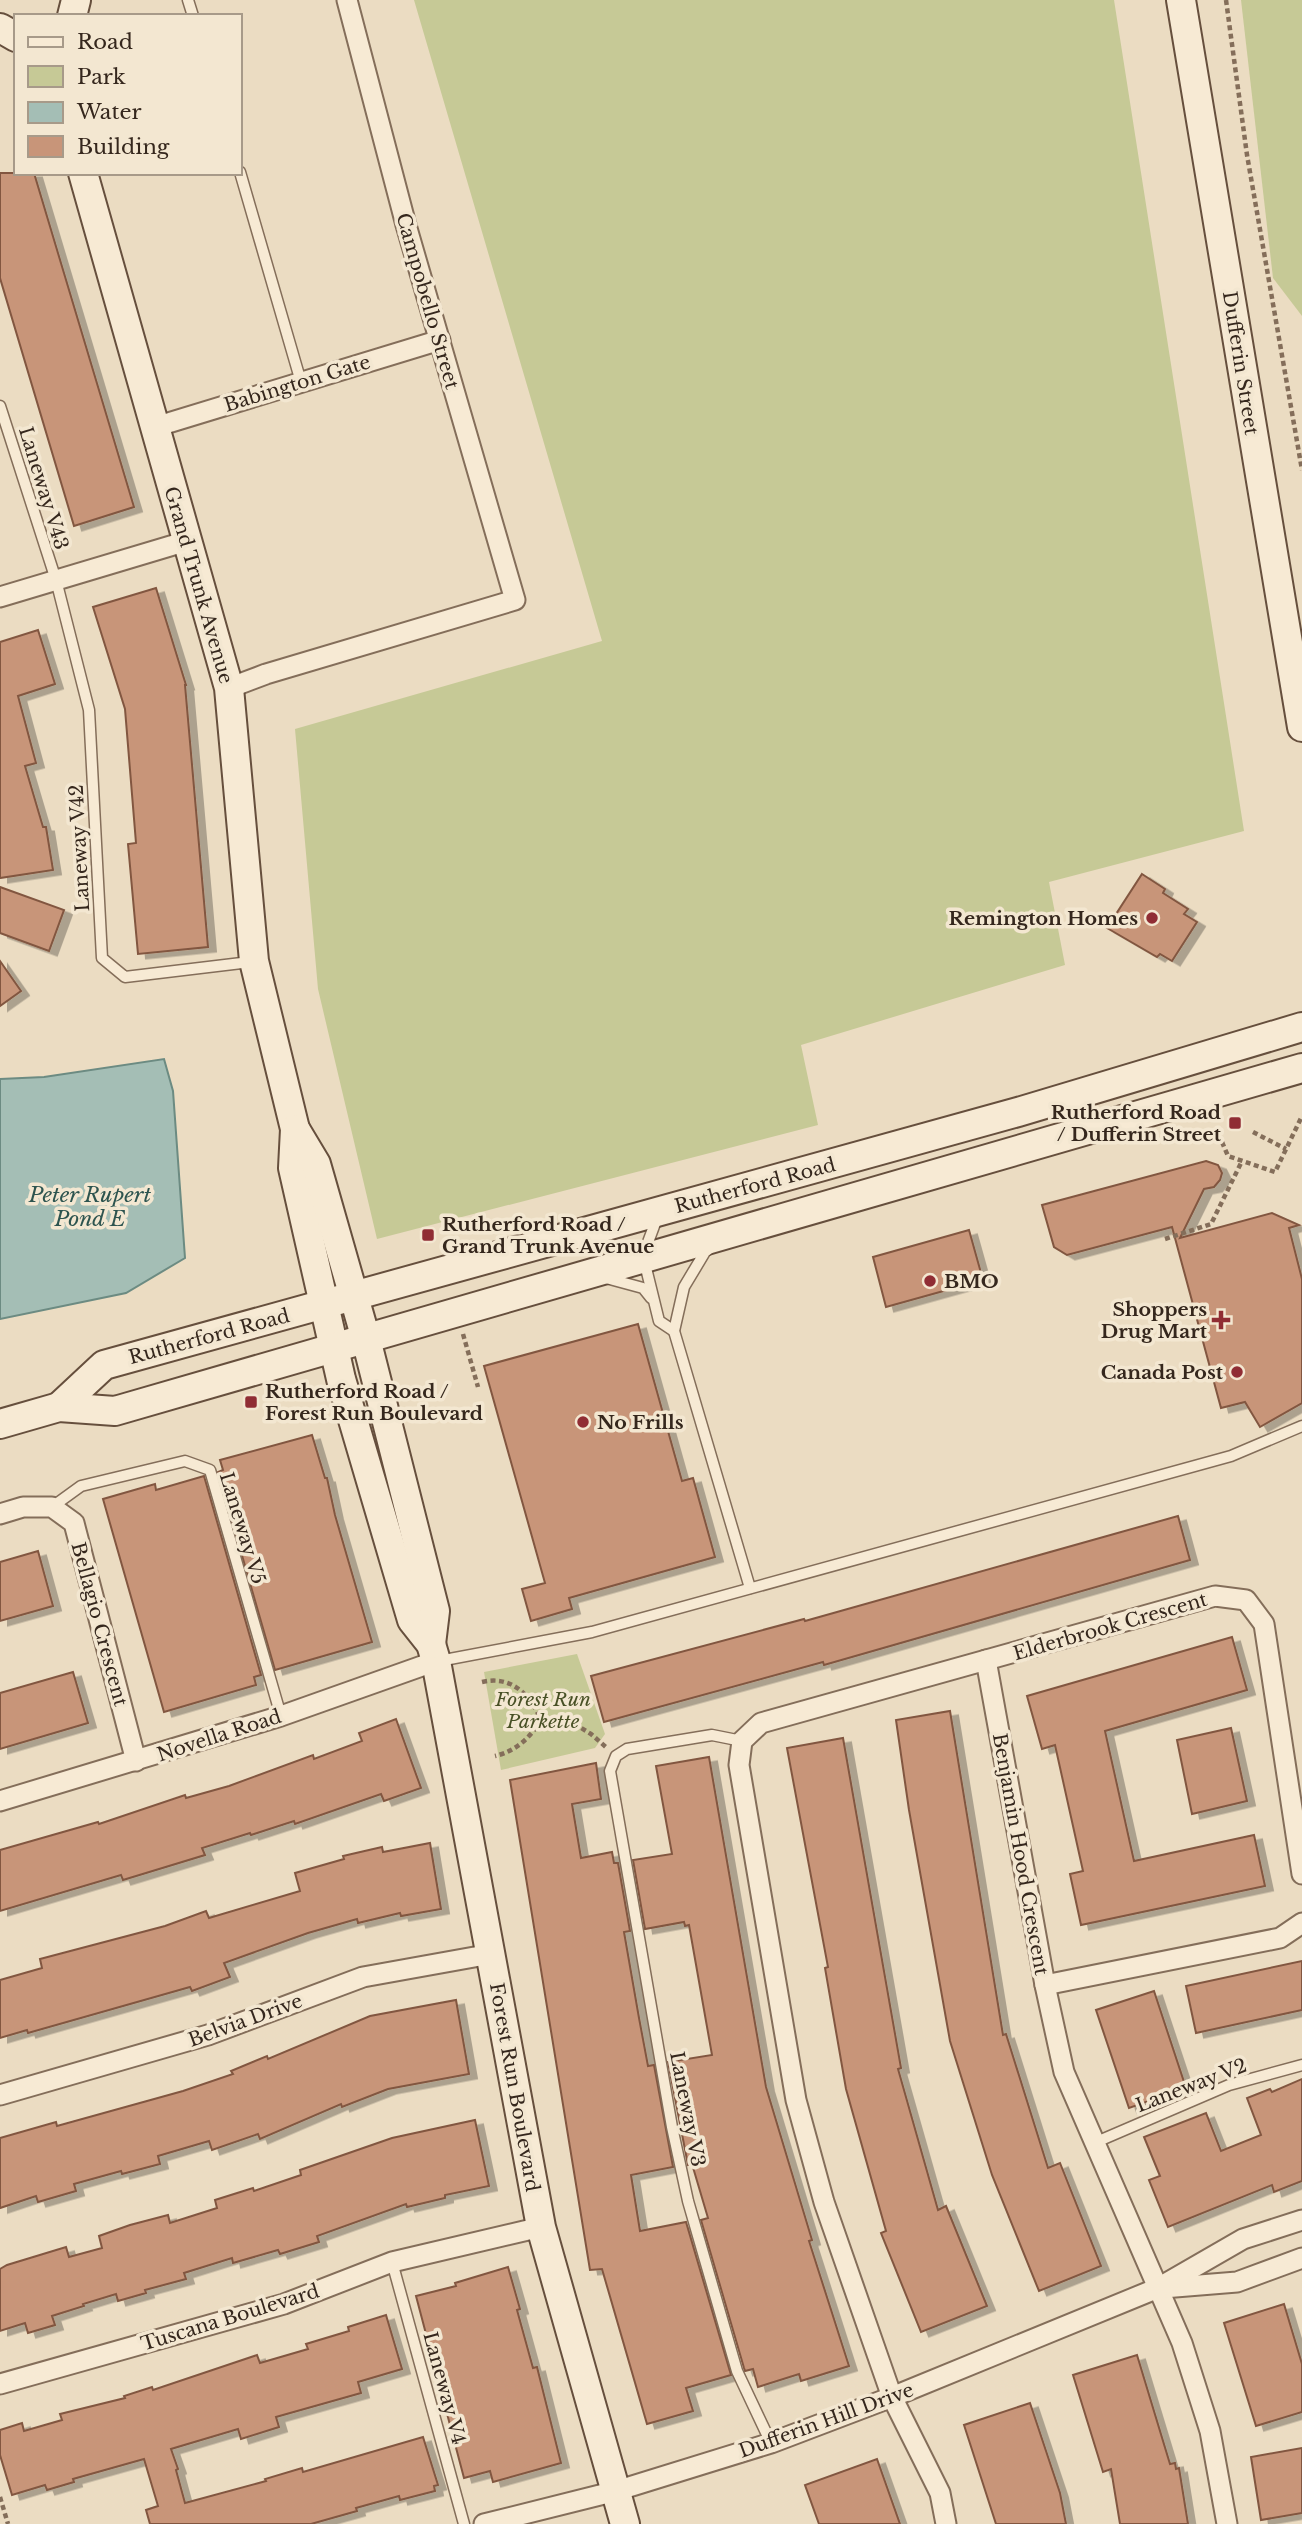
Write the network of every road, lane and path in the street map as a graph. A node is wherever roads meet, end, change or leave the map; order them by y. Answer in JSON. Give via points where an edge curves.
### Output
{"nodes":[{"id":1,"x":347,"y":0,"type":"edge"},
{"id":2,"x":1181,"y":0,"type":"edge"},
{"id":3,"x":1226,"y":0,"type":"edge"},
{"id":4,"x":84,"y":175,"type":"edge"},
{"id":5,"x":241,"y":175,"type":"edge"},
{"id":6,"x":440,"y":340,"type":"junction"},
{"id":7,"x":301,"y":382,"type":"junction"},
{"id":8,"x":0,"y":406,"type":"edge"},
{"id":9,"x":155,"y":427,"type":"junction"},
{"id":10,"x":1302,"y":470,"type":"edge"},
{"id":11,"x":187,"y":541,"type":"junction"},
{"id":12,"x":56,"y":580,"type":"junction"},
{"id":13,"x":0,"y":597,"type":"edge"},
{"id":14,"x":229,"y":688,"type":"junction"},
{"id":15,"x":1302,"y":727,"type":"edge"},
{"id":16,"x":254,"y":961,"type":"junction"},
{"id":17,"x":1302,"y":1027,"type":"edge"},
{"id":18,"x":1302,"y":1068,"type":"edge"},
{"id":19,"x":1302,"y":1116,"type":"edge"},
{"id":20,"x":295,"y":1129,"type":"junction"},
{"id":21,"x":1252,"y":1132,"type":"dead end"},
{"id":22,"x":1222,"y":1142,"type":"dead end"},
{"id":23,"x":1286,"y":1149,"type":"junction"},
{"id":24,"x":1242,"y":1161,"type":"junction"},
{"id":25,"x":659,"y":1212,"type":"junction"},
{"id":26,"x":724,"y":1237,"type":"junction"},
{"id":27,"x":1165,"y":1238,"type":"dead end"},
{"id":28,"x":644,"y":1260,"type":"junction"},
{"id":29,"x":592,"y":1275,"type":"junction"},
{"id":30,"x":354,"y":1296,"type":"junction"},
{"id":31,"x":654,"y":1301,"type":"junction"},
{"id":32,"x":323,"y":1304,"type":"junction"},
{"id":33,"x":458,"y":1313,"type":"junction"},
{"id":34,"x":674,"y":1331,"type":"junction"},
{"id":35,"x":366,"y":1339,"type":"junction"},
{"id":36,"x":334,"y":1349,"type":"junction"},
{"id":37,"x":478,"y":1387,"type":"dead end"},
{"id":38,"x":59,"y":1407,"type":"junction"},
{"id":39,"x":0,"y":1424,"type":"edge"},
{"id":40,"x":1302,"y":1426,"type":"edge"},
{"id":41,"x":52,"y":1507,"type":"junction"},
{"id":42,"x":0,"y":1514,"type":"edge"},
{"id":43,"x":750,"y":1588,"type":"junction"},
{"id":44,"x":434,"y":1652,"type":"junction"},
{"id":45,"x":986,"y":1660,"type":"junction"},
{"id":46,"x":482,"y":1682,"type":"dead end"},
{"id":47,"x":281,"y":1716,"type":"junction"},
{"id":48,"x":541,"y":1720,"type":"junction"},
{"id":49,"x":742,"y":1741,"type":"junction"},
{"id":50,"x":495,"y":1756,"type":"dead end"},
{"id":51,"x":615,"y":1756,"type":"junction"},
{"id":52,"x":136,"y":1761,"type":"junction"},
{"id":53,"x":0,"y":1801,"type":"edge"},
{"id":54,"x":1302,"y":1874,"type":"edge"},
{"id":55,"x":1302,"y":1923,"type":"edge"},
{"id":56,"x":491,"y":1954,"type":"junction"},
{"id":57,"x":1045,"y":1985,"type":"junction"},
{"id":58,"x":1302,"y":2065,"type":"edge"},
{"id":59,"x":0,"y":2095,"type":"edge"},
{"id":60,"x":1094,"y":2143,"type":"junction"},
{"id":61,"x":1302,"y":2220,"type":"edge"},
{"id":62,"x":541,"y":2227,"type":"junction"},
{"id":63,"x":1302,"y":2258,"type":"edge"},
{"id":64,"x":392,"y":2262,"type":"junction"},
{"id":65,"x":1158,"y":2288,"type":"junction"},
{"id":66,"x":0,"y":2384,"type":"edge"},
{"id":67,"x":892,"y":2397,"type":"junction"},
{"id":68,"x":771,"y":2443,"type":"junction"},
{"id":69,"x":616,"y":2491,"type":"junction"},
{"id":70,"x":0,"y":2497,"type":"edge"},
{"id":71,"x":8,"y":2524,"type":"edge"},
{"id":72,"x":464,"y":2524,"type":"edge"},
{"id":73,"x":484,"y":2524,"type":"edge"},
{"id":74,"x":625,"y":2524,"type":"edge"},
{"id":75,"x":946,"y":2524,"type":"edge"},
{"id":76,"x":1227,"y":2524,"type":"edge"}],
"edges":[{"from":1,"to":6,"type":"street","name":"Campobello Street"},
{"from":2,"to":15,"type":"main road","name":"Dufferin Street"},
{"from":3,"to":10,"type":"path","via":[[1247,155]]},
{"from":4,"to":9,"type":"main road","name":"Grand Trunk Avenue"},
{"from":5,"to":7,"type":"lane"},
{"from":6,"to":7,"type":"street","name":"Babington Gate"},
{"from":6,"to":14,"type":"street","name":"Campobello Street","via":[[515,600]]},
{"from":7,"to":9,"type":"street","name":"Babington Gate"},
{"from":8,"to":12,"type":"lane","name":"Laneway V43"},
{"from":9,"to":11,"type":"main road","name":"Grand Trunk Avenue"},
{"from":11,"to":12,"type":"street"},
{"from":11,"to":14,"type":"main road","name":"Grand Trunk Avenue"},
{"from":12,"to":13,"type":"street"},
{"from":12,"to":16,"type":"lane","name":"Laneway V42","via":[[89,710],[102,958],[125,977]]},
{"from":14,"to":16,"type":"main road","name":"Grand Trunk Avenue"},
{"from":16,"to":20,"type":"main road","name":"Grand Trunk Avenue"},
{"from":17,"to":25,"type":"main road","name":"Rutherford Road"},
{"from":18,"to":26,"type":"main road","name":"Rutherford Road"},
{"from":19,"to":23,"type":"path"},
{"from":20,"to":30,"type":"main road","name":"Grand Trunk Avenue","via":[[316,1164]]},
{"from":20,"to":32,"type":"main road","name":"Grand Trunk Avenue","via":[[293,1168]]},
{"from":21,"to":23,"type":"path"},
{"from":22,"to":24,"type":"path","via":[[1228,1156]]},
{"from":23,"to":24,"type":"path","via":[[1275,1172]]},
{"from":24,"to":27,"type":"path","via":[[1211,1224]]},
{"from":25,"to":28,"type":"lane"},
{"from":25,"to":30,"type":"main road","name":"Rutherford Road"},
{"from":26,"to":28,"type":"main road","name":"Rutherford Road"},
{"from":26,"to":34,"type":"lane","via":[[705,1252],[684,1287]]},
{"from":28,"to":29,"type":"main road","name":"Rutherford Road"},
{"from":28,"to":31,"type":"lane"},
{"from":29,"to":31,"type":"lane","via":[[643,1287]]},
{"from":29,"to":33,"type":"main road","name":"Rutherford Road"},
{"from":30,"to":32,"type":"main road","name":"Rutherford Road"},
{"from":30,"to":35,"type":"main road","name":"Grand Trunk Avenue"},
{"from":31,"to":34,"type":"lane","via":[[659,1321]]},
{"from":32,"to":36,"type":"main road","name":"Grand Trunk Avenue"},
{"from":32,"to":38,"type":"main road","name":"Rutherford Road","via":[[104,1365]]},
{"from":33,"to":35,"type":"main road","name":"Rutherford Road"},
{"from":33,"to":37,"type":"path"},
{"from":34,"to":43,"type":"lane"},
{"from":35,"to":36,"type":"main road","name":"Rutherford Road"},
{"from":35,"to":44,"type":"main road","name":"Forest Run Boulevard","via":[[436,1611]]},
{"from":36,"to":38,"type":"main road","name":"Rutherford Road","via":[[115,1411]]},
{"from":36,"to":44,"type":"main road","name":"Forest Run Boulevard","via":[[412,1620]]},
{"from":38,"to":39,"type":"main road","name":"Rutherford Road"},
{"from":40,"to":43,"type":"lane","via":[[1231,1456]]},
{"from":41,"to":42,"type":"street","via":[[23,1507]]},
{"from":41,"to":47,"type":"lane","name":"Laneway V5","via":[[81,1486],[185,1461],[210,1470]]},
{"from":41,"to":52,"type":"street","name":"Bellagio Crescent","via":[[74,1524]]},
{"from":43,"to":44,"type":"lane","via":[[592,1632]]},
{"from":44,"to":47,"type":"street","name":"Novella Road"},
{"from":44,"to":56,"type":"main road","name":"Forest Run Boulevard"},
{"from":45,"to":49,"type":"street","via":[[761,1723]]},
{"from":45,"to":54,"type":"street","name":"Elderbrook Crescent","via":[[1215,1596],[1246,1600],[1264,1624]]},
{"from":45,"to":57,"type":"street","name":"Benjamin Hood Crescent"},
{"from":46,"to":48,"type":"path","via":[[516,1687],[529,1696]]},
{"from":47,"to":52,"type":"street","name":"Novella Road"},
{"from":48,"to":50,"type":"path","via":[[531,1736]]},
{"from":48,"to":51,"type":"path","via":[[570,1721]]},
{"from":49,"to":51,"type":"lane","via":[[712,1735],[627,1749]]},
{"from":49,"to":67,"type":"street","via":[[739,1765],[796,2100],[824,2202]]},
{"from":51,"to":68,"type":"lane","name":"Laneway V3","via":[[610,1771],[688,2201],[737,2371]]},
{"from":52,"to":53,"type":"street","name":"Novella Road"},
{"from":55,"to":57,"type":"street","via":[[1280,1938]]},
{"from":56,"to":59,"type":"street","name":"Belvia Drive","via":[[363,1977],[208,2035]]},
{"from":56,"to":62,"type":"main road","name":"Forest Run Boulevard"},
{"from":57,"to":60,"type":"street","name":"Benjamin Hood Crescent","via":[[1064,2072]]},
{"from":58,"to":60,"type":"lane","name":"Laneway V2","via":[[1229,2085]]},
{"from":60,"to":65,"type":"street","name":"Benjamin Hood Crescent"},
{"from":61,"to":65,"type":"street","name":"Dufferin Hill Drive","via":[[1243,2239]]},
{"from":62,"to":64,"type":"street","name":"Tuscana Boulevard"},
{"from":62,"to":69,"type":"main road","name":"Forest Run Boulevard"},
{"from":63,"to":65,"type":"street","name":"Dufferin Hill Drive","via":[[1237,2283]]},
{"from":64,"to":66,"type":"street","name":"Tuscana Boulevard","via":[[284,2304]]},
{"from":64,"to":72,"type":"lane","name":"Laneway V4"},
{"from":65,"to":67,"type":"street","name":"Dufferin Hill Drive"},
{"from":65,"to":76,"type":"street","name":"Benjamin Hood Crescent","via":[[1182,2343],[1210,2431]]},
{"from":67,"to":68,"type":"street","name":"Dufferin Hill Drive"},
{"from":67,"to":75,"type":"street","via":[[940,2493]]},
{"from":68,"to":69,"type":"street","name":"Dufferin Hill Drive"},
{"from":69,"to":73,"type":"street","name":"Dufferin Hill Drive"},
{"from":69,"to":74,"type":"main road","name":"Forest Run Boulevard"},
{"from":70,"to":71,"type":"path"}]}
